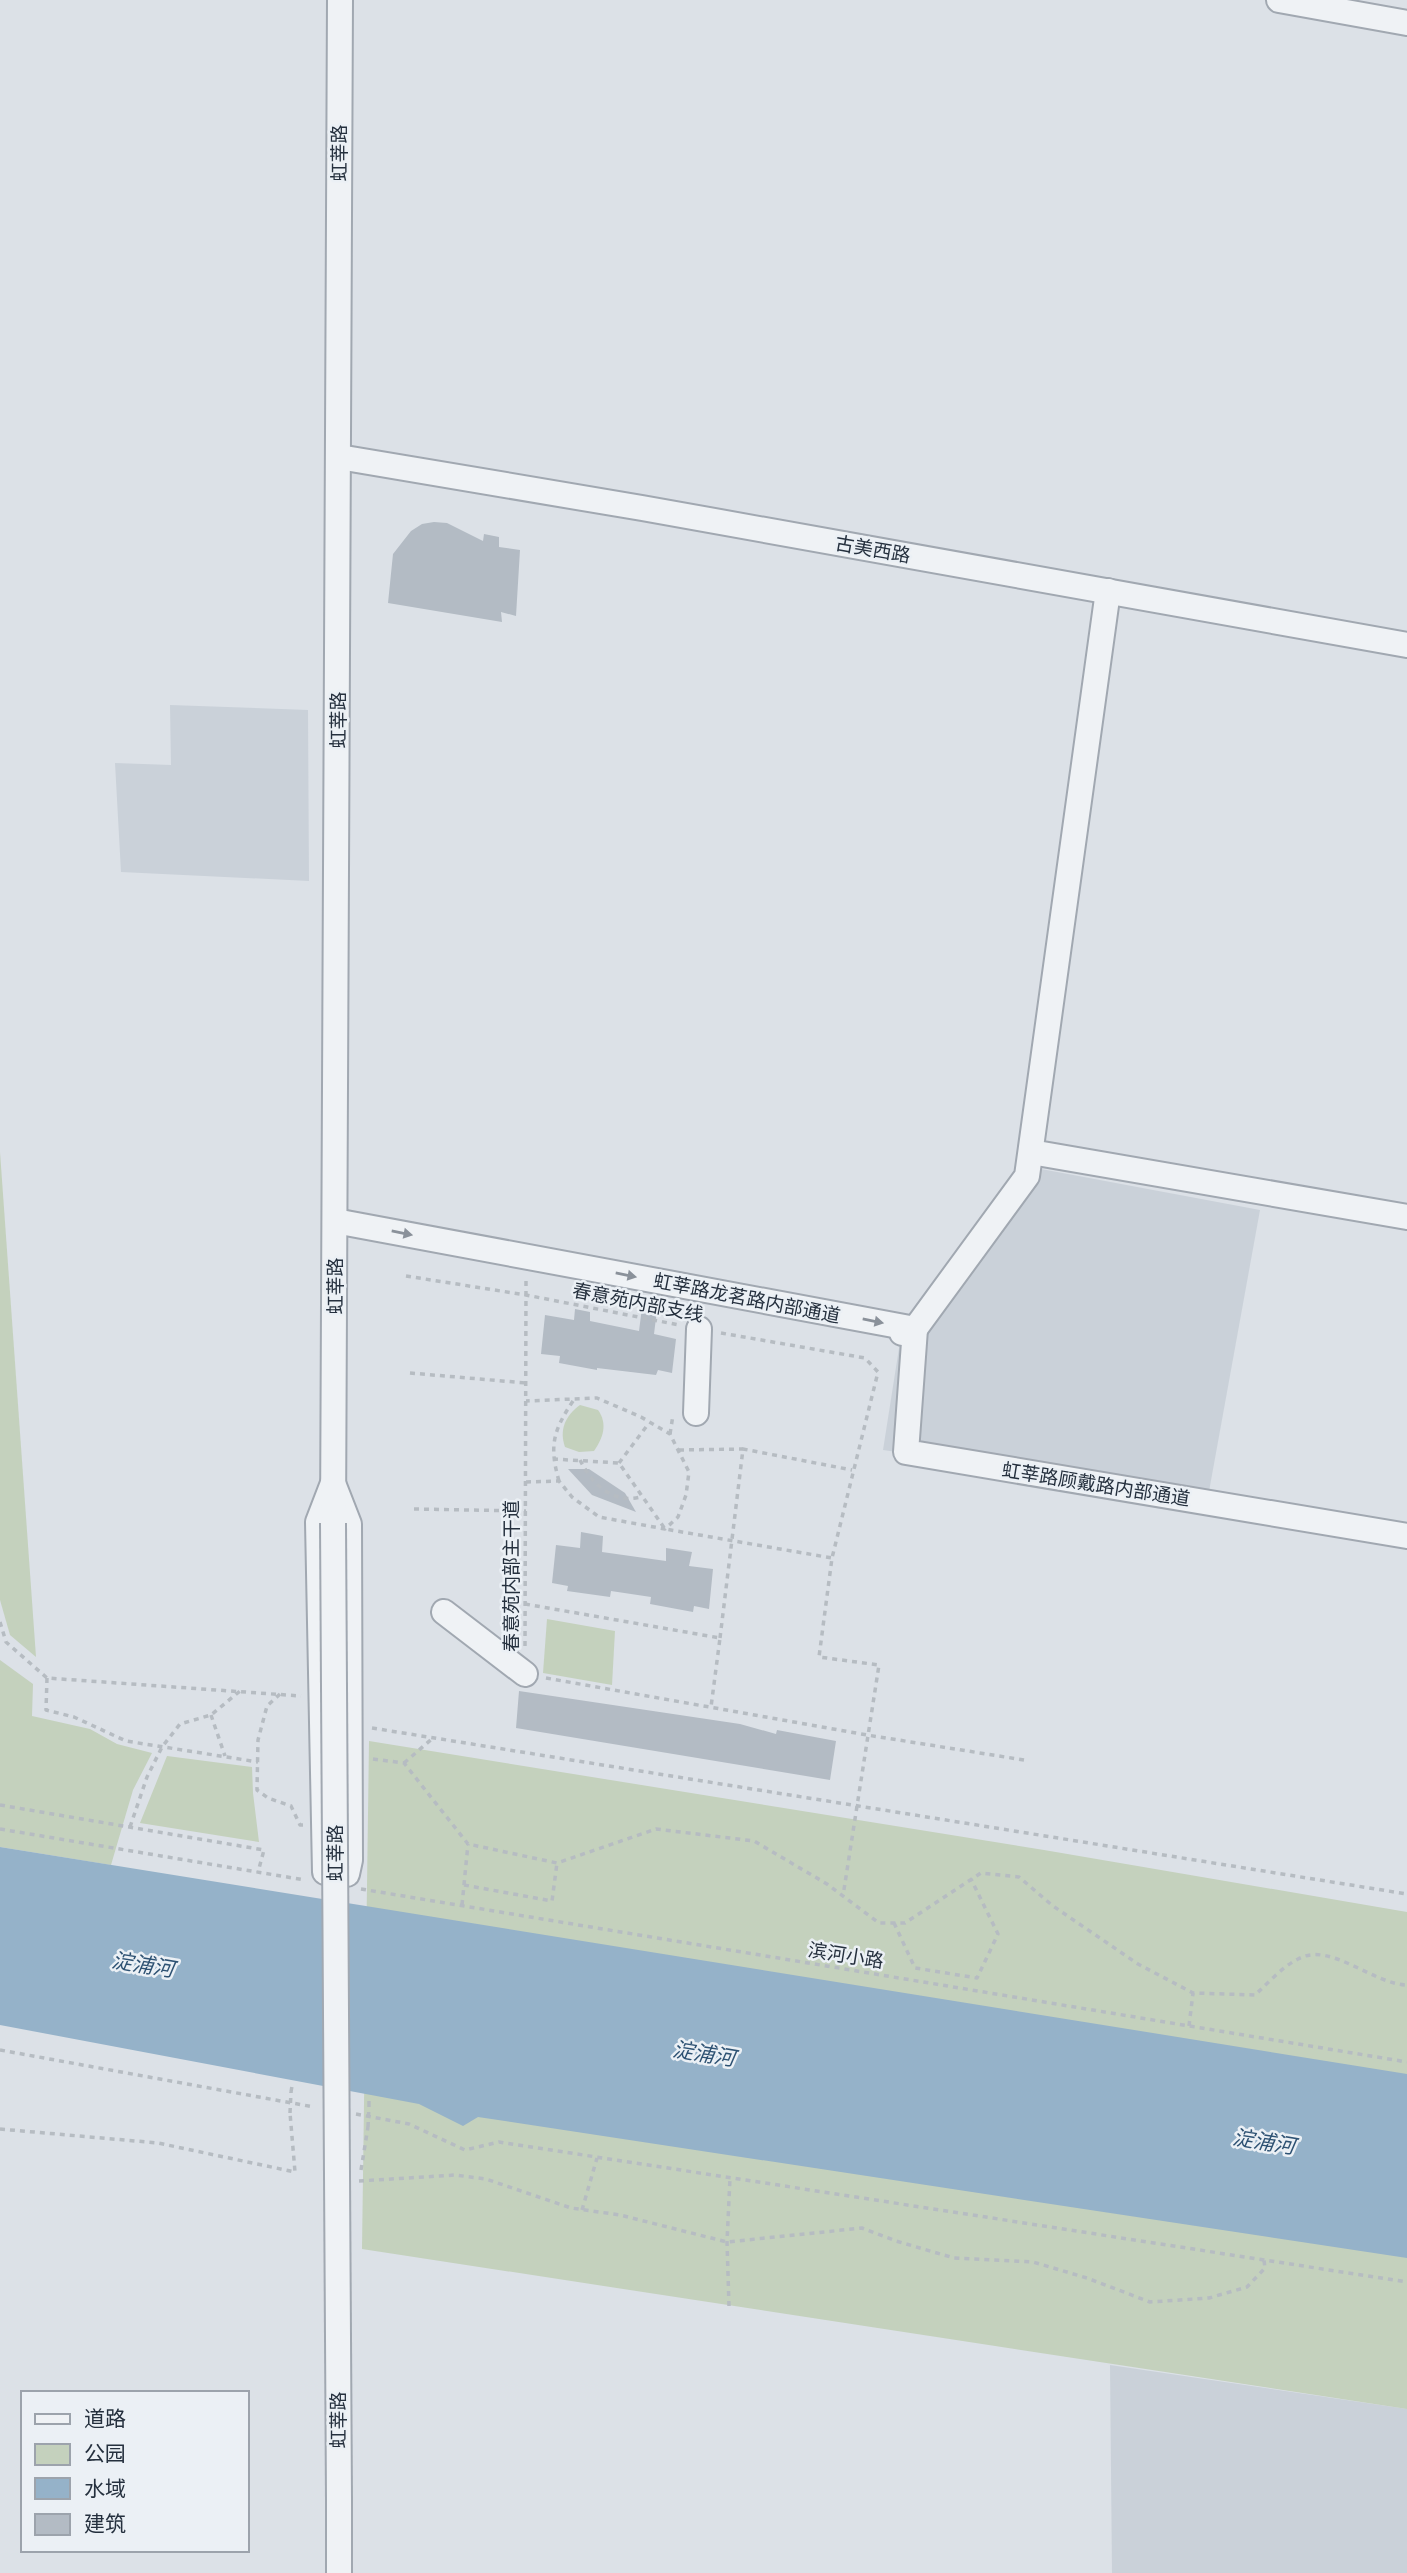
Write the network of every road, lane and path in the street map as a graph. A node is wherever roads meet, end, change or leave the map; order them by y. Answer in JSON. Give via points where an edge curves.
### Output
{"nodes":[{"id":1,"x":340,"y":0,"type":"edge"},
{"id":2,"x":1279,"y":0,"type":"edge"},
{"id":3,"x":1407,"y":23,"type":"edge"},
{"id":4,"x":339,"y":457,"type":"junction"},
{"id":5,"x":1108,"y":591,"type":"junction"},
{"id":6,"x":1407,"y":645,"type":"edge"},
{"id":7,"x":1031,"y":1152,"type":"junction"},
{"id":8,"x":1407,"y":1217,"type":"edge"},
{"id":9,"x":335,"y":1221,"type":"junction"},
{"id":10,"x":526,"y":1256,"type":"junction"},
{"id":11,"x":406,"y":1276,"type":"dead end"},
{"id":12,"x":526,"y":1295,"type":"junction"},
{"id":13,"x":699,"y":1329,"type":"junction"},
{"id":14,"x":908,"y":1331,"type":"junction"},
{"id":15,"x":410,"y":1373,"type":"dead end"},
{"id":16,"x":526,"y":1383,"type":"junction"},
{"id":17,"x":573,"y":1400,"type":"junction"},
{"id":18,"x":526,"y":1401,"type":"junction"},
{"id":19,"x":696,"y":1413,"type":"dead end"},
{"id":20,"x":649,"y":1422,"type":"junction"},
{"id":21,"x":743,"y":1449,"type":"junction"},
{"id":22,"x":679,"y":1450,"type":"junction"},
{"id":23,"x":552,"y":1459,"type":"junction"},
{"id":24,"x":580,"y":1460,"type":"junction"},
{"id":25,"x":619,"y":1463,"type":"junction"},
{"id":26,"x":852,"y":1470,"type":"junction"},
{"id":27,"x":559,"y":1480,"type":"junction"},
{"id":28,"x":526,"y":1482,"type":"junction"},
{"id":29,"x":334,"y":1483,"type":"junction"},
{"id":30,"x":642,"y":1496,"type":"junction"},
{"id":31,"x":414,"y":1509,"type":"dead end"},
{"id":32,"x":526,"y":1511,"type":"junction"},
{"id":33,"x":665,"y":1529,"type":"junction"},
{"id":34,"x":1407,"y":1536,"type":"edge"},
{"id":35,"x":732,"y":1540,"type":"junction"},
{"id":36,"x":832,"y":1558,"type":"junction"},
{"id":37,"x":525,"y":1604,"type":"junction"},
{"id":38,"x":444,"y":1612,"type":"dead end"},
{"id":39,"x":0,"y":1622,"type":"edge"},
{"id":40,"x":720,"y":1638,"type":"junction"},
{"id":41,"x":525,"y":1674,"type":"junction"},
{"id":42,"x":47,"y":1678,"type":"junction"},
{"id":43,"x":240,"y":1691,"type":"junction"},
{"id":44,"x":280,"y":1694,"type":"junction"},
{"id":45,"x":320,"y":1698,"type":"junction"},
{"id":46,"x":711,"y":1707,"type":"junction"},
{"id":47,"x":211,"y":1715,"type":"junction"},
{"id":48,"x":350,"y":1724,"type":"junction"},
{"id":49,"x":867,"y":1735,"type":"junction"},
{"id":50,"x":433,"y":1738,"type":"junction"},
{"id":51,"x":162,"y":1747,"type":"junction"},
{"id":52,"x":350,"y":1756,"type":"junction"},
{"id":53,"x":226,"y":1757,"type":"junction"},
{"id":54,"x":1024,"y":1760,"type":"dead end"},
{"id":55,"x":258,"y":1762,"type":"junction"},
{"id":56,"x":404,"y":1763,"type":"junction"},
{"id":57,"x":0,"y":1805,"type":"edge"},
{"id":58,"x":857,"y":1806,"type":"junction"},
{"id":59,"x":300,"y":1825,"type":"dead end"},
{"id":60,"x":130,"y":1828,"type":"junction"},
{"id":61,"x":0,"y":1829,"type":"edge"},
{"id":62,"x":468,"y":1844,"type":"junction"},
{"id":63,"x":557,"y":1863,"type":"junction"},
{"id":64,"x":258,"y":1872,"type":"junction"},
{"id":65,"x":971,"y":1879,"type":"junction"},
{"id":66,"x":306,"y":1880,"type":"dead end"},
{"id":67,"x":464,"y":1885,"type":"junction"},
{"id":68,"x":358,"y":1889,"type":"dead end"},
{"id":69,"x":1407,"y":1894,"type":"edge"},
{"id":70,"x":843,"y":1896,"type":"junction"},
{"id":71,"x":462,"y":1906,"type":"junction"},
{"id":72,"x":894,"y":1923,"type":"junction"},
{"id":73,"x":1407,"y":1985,"type":"edge"},
{"id":74,"x":1193,"y":1993,"type":"junction"},
{"id":75,"x":1189,"y":2026,"type":"junction"},
{"id":76,"x":0,"y":2049,"type":"edge"},
{"id":77,"x":1407,"y":2062,"type":"edge"},
{"id":78,"x":292,"y":2086,"type":"dead end"},
{"id":79,"x":369,"y":2103,"type":"dead end"},
{"id":80,"x":318,"y":2107,"type":"dead end"},
{"id":81,"x":352,"y":2113,"type":"dead end"},
{"id":82,"x":0,"y":2129,"type":"edge"},
{"id":83,"x":598,"y":2157,"type":"junction"},
{"id":84,"x":730,"y":2178,"type":"junction"},
{"id":85,"x":582,"y":2210,"type":"junction"},
{"id":86,"x":727,"y":2242,"type":"junction"},
{"id":87,"x":1264,"y":2260,"type":"junction"},
{"id":88,"x":1407,"y":2282,"type":"edge"},
{"id":89,"x":729,"y":2306,"type":"dead end"},
{"id":90,"x":339,"y":2573,"type":"edge"}],
"edges":[{"from":1,"to":4,"type":"street","name":"虹莘路"},
{"from":2,"to":3,"type":"street"},
{"from":4,"to":5,"type":"street","name":"古美西路"},
{"from":4,"to":9,"type":"street","name":"虹莘路"},
{"from":5,"to":6,"type":"street","name":"古美西路"},
{"from":5,"to":7,"type":"street"},
{"from":7,"to":8,"type":"street"},
{"from":7,"to":14,"type":"street","via":[[1027,1176]]},
{"from":9,"to":10,"type":"street","name":"虹莘路龙茗路内部通道","one_way":true},
{"from":9,"to":29,"type":"street","name":"虹莘路"},
{"from":10,"to":12,"type":"path","name":"春意苑内部主干道"},
{"from":10,"to":14,"type":"street","name":"虹莘路龙茗路内部通道","one_way":true},
{"from":11,"to":12,"type":"path","name":"春意苑内部支线"},
{"from":12,"to":13,"type":"path","name":"春意苑内部支线"},
{"from":12,"to":16,"type":"path","name":"春意苑内部主干道"},
{"from":13,"to":19,"type":"street"},
{"from":13,"to":26,"type":"path","name":"春意苑内部支线","via":[[865,1358],[878,1372]]},
{"from":14,"to":34,"type":"street","name":"虹莘路顾戴路内部通道","via":[[906,1452]]},
{"from":15,"to":16,"type":"path"},
{"from":16,"to":18,"type":"path","name":"春意苑内部主干道"},
{"from":17,"to":18,"type":"path"},
{"from":17,"to":20,"type":"path","via":[[597,1398]]},
{"from":17,"to":23,"type":"path","via":[[554,1436]]},
{"from":18,"to":28,"type":"path","name":"春意苑内部主干道"},
{"from":20,"to":22,"type":"path","via":[[670,1434]]},
{"from":20,"to":25,"type":"path"},
{"from":21,"to":22,"type":"path"},
{"from":21,"to":26,"type":"path"},
{"from":21,"to":35,"type":"path"},
{"from":22,"to":33,"type":"path","via":[[689,1472],[686,1495],[678,1517]]},
{"from":23,"to":24,"type":"path"},
{"from":23,"to":27,"type":"path"},
{"from":24,"to":25,"type":"path"},
{"from":24,"to":30,"type":"path","via":[[590,1480],[605,1491],[627,1499]]},
{"from":25,"to":30,"type":"path"},
{"from":26,"to":36,"type":"path"},
{"from":27,"to":28,"type":"path"},
{"from":27,"to":33,"type":"path","via":[[598,1517]]},
{"from":28,"to":32,"type":"path","name":"春意苑内部主干道"},
{"from":29,"to":45,"type":"street","via":[[318,1522]]},
{"from":29,"to":48,"type":"street","via":[[349,1524]]},
{"from":29,"to":90,"type":"street","name":"虹莘路","bridge":true},
{"from":30,"to":33,"type":"path"},
{"from":31,"to":32,"type":"path"},
{"from":32,"to":37,"type":"path","name":"春意苑内部主干道"},
{"from":33,"to":35,"type":"path"},
{"from":35,"to":36,"type":"path"},
{"from":35,"to":40,"type":"path"},
{"from":36,"to":49,"type":"path","via":[[819,1657],[879,1665]]},
{"from":37,"to":40,"type":"path"},
{"from":37,"to":41,"type":"path","name":"春意苑内部主干道"},
{"from":38,"to":41,"type":"street"},
{"from":39,"to":42,"type":"path","via":[[6,1642]]},
{"from":40,"to":46,"type":"path"},
{"from":41,"to":46,"type":"path","name":"春意苑内部主干道"},
{"from":42,"to":43,"type":"path"},
{"from":42,"to":51,"type":"path","via":[[46,1710],[74,1717],[126,1741]]},
{"from":43,"to":44,"type":"path"},
{"from":43,"to":47,"type":"path"},
{"from":44,"to":45,"type":"path"},
{"from":44,"to":55,"type":"path","via":[[267,1706]]},
{"from":45,"to":52,"type":"street","via":[[325,1872],[347,1874]]},
{"from":46,"to":49,"type":"path","name":"春意苑内部主干道"},
{"from":47,"to":51,"type":"path","via":[[180,1724]]},
{"from":47,"to":53,"type":"path"},
{"from":48,"to":50,"type":"path"},
{"from":48,"to":52,"type":"street"},
{"from":49,"to":54,"type":"path","name":"春意苑内部主干道"},
{"from":49,"to":58,"type":"path"},
{"from":50,"to":56,"type":"path"},
{"from":50,"to":58,"type":"path"},
{"from":51,"to":53,"type":"path"},
{"from":51,"to":60,"type":"path"},
{"from":52,"to":56,"type":"path"},
{"from":53,"to":55,"type":"path"},
{"from":55,"to":59,"type":"path","via":[[257,1790],[291,1806]]},
{"from":56,"to":62,"type":"path"},
{"from":57,"to":60,"type":"path"},
{"from":58,"to":69,"type":"path"},
{"from":58,"to":70,"type":"path"},
{"from":60,"to":64,"type":"path","via":[[264,1850]]},
{"from":61,"to":64,"type":"path"},
{"from":62,"to":63,"type":"path"},
{"from":62,"to":67,"type":"path"},
{"from":63,"to":67,"type":"path","via":[[552,1901]]},
{"from":63,"to":70,"type":"path","via":[[656,1829],[754,1841]]},
{"from":64,"to":66,"type":"path"},
{"from":65,"to":72,"type":"path","via":[[905,1923]]},
{"from":65,"to":72,"type":"path","via":[[998,1934],[977,1978],[915,1968]]},
{"from":65,"to":74,"type":"path","via":[[981,1873],[1019,1877],[1138,1964]]},
{"from":67,"to":71,"type":"path"},
{"from":68,"to":71,"type":"path","name":"滨河小路"},
{"from":70,"to":72,"type":"path","via":[[879,1923]]},
{"from":71,"to":75,"type":"path","name":"滨河小路"},
{"from":73,"to":74,"type":"path","via":[[1393,1985],[1328,1954],[1299,1958],[1255,1995]]},
{"from":74,"to":75,"type":"path"},
{"from":75,"to":77,"type":"path","name":"滨河小路"},
{"from":76,"to":80,"type":"path"},
{"from":78,"to":82,"type":"path","bridge":true,"via":[[295,2172],[158,2143]]},
{"from":79,"to":85,"type":"path","bridge":true,"via":[[359,2182],[476,2177]]},
{"from":81,"to":83,"type":"path","via":[[409,2124],[465,2150],[499,2142]]},
{"from":83,"to":84,"type":"path"},
{"from":83,"to":85,"type":"path"},
{"from":84,"to":86,"type":"path"},
{"from":84,"to":87,"type":"path"},
{"from":85,"to":86,"type":"path","via":[[631,2217]]},
{"from":86,"to":87,"type":"path","via":[[862,2228],[954,2258],[1033,2262],[1150,2302],[1209,2298],[1247,2287],[1265,2268]]},
{"from":86,"to":89,"type":"path"},
{"from":87,"to":88,"type":"path"}]}
